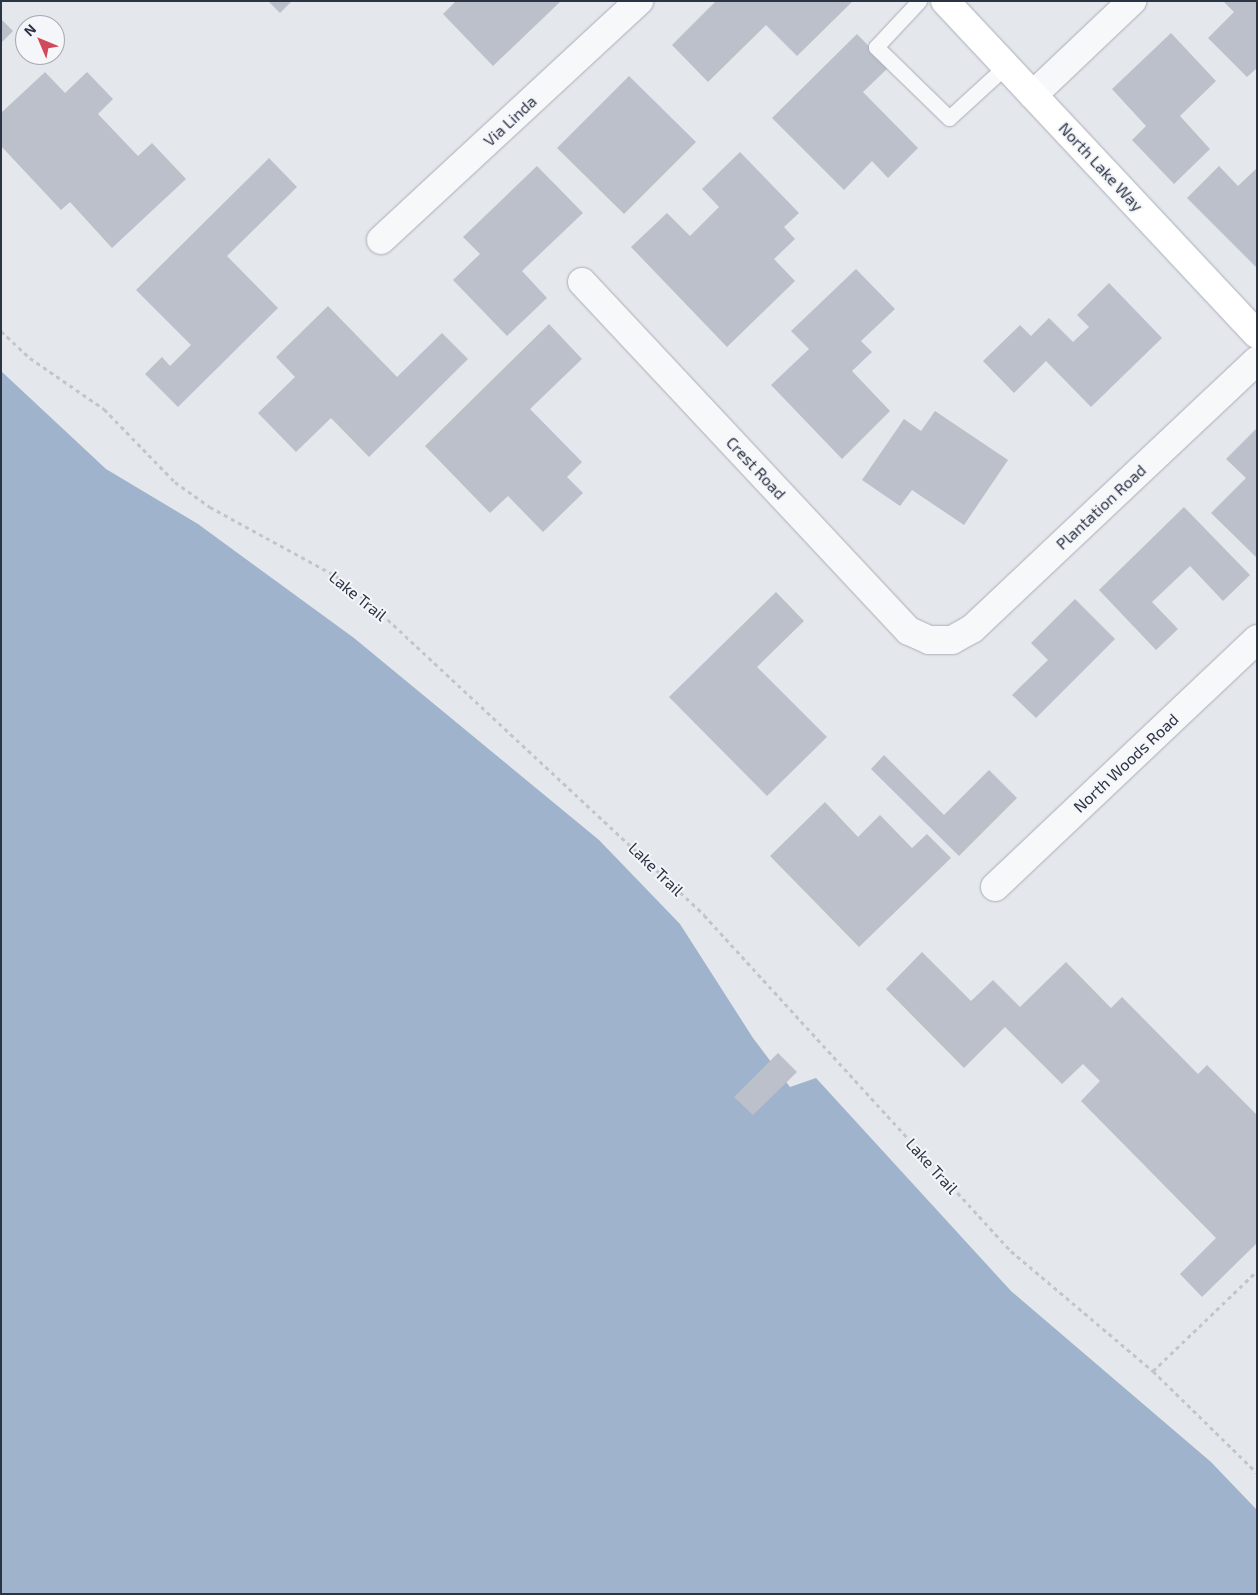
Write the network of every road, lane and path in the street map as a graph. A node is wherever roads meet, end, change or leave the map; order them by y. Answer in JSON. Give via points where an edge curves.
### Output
{"nodes":[{"id":1,"x":639,"y":1,"type":"edge"},
{"id":2,"x":919,"y":1,"type":"edge"},
{"id":3,"x":945,"y":1,"type":"edge"},
{"id":4,"x":1132,"y":1,"type":"edge"},
{"id":5,"x":1006,"y":66,"type":"junction"},
{"id":6,"x":1033,"y":94,"type":"junction"},
{"id":7,"x":382,"y":240,"type":"dead end"},
{"id":8,"x":582,"y":282,"type":"dead end"},
{"id":9,"x":1,"y":330,"type":"edge"},
{"id":10,"x":1257,"y":334,"type":"edge"},
{"id":11,"x":1257,"y":360,"type":"edge"},
{"id":12,"x":1257,"y":639,"type":"edge"},
{"id":13,"x":938,"y":641,"type":"joint"},
{"id":14,"x":995,"y":887,"type":"dead end"},
{"id":15,"x":1257,"y":1272,"type":"edge"},
{"id":16,"x":1153,"y":1371,"type":"junction"},
{"id":17,"x":1257,"y":1473,"type":"edge"}],
"edges":[{"from":1,"to":7,"type":"street","name":"Via Linda"},
{"from":2,"to":5,"type":"lane","via":[[876,47],[949,118]]},
{"from":3,"to":5,"type":"street","name":"North Lake Way"},
{"from":4,"to":6,"type":"street"},
{"from":5,"to":6,"type":"street","name":"North Lake Way"},
{"from":6,"to":10,"type":"street","name":"North Lake Way"},
{"from":8,"to":13,"type":"street","name":"Crest Road","via":[[909,631]]},
{"from":9,"to":16,"type":"path","name":"Lake Trail","via":[[30,358],[104,409],[175,482],[210,507],[336,576],[370,603],[716,928],[1011,1251]]},
{"from":11,"to":13,"type":"street","name":"Plantation Road","via":[[972,629],[952,640]]},
{"from":12,"to":14,"type":"street","name":"North Woods Road"},
{"from":15,"to":16,"type":"path"},
{"from":16,"to":17,"type":"path","name":"Lake Trail"}]}
